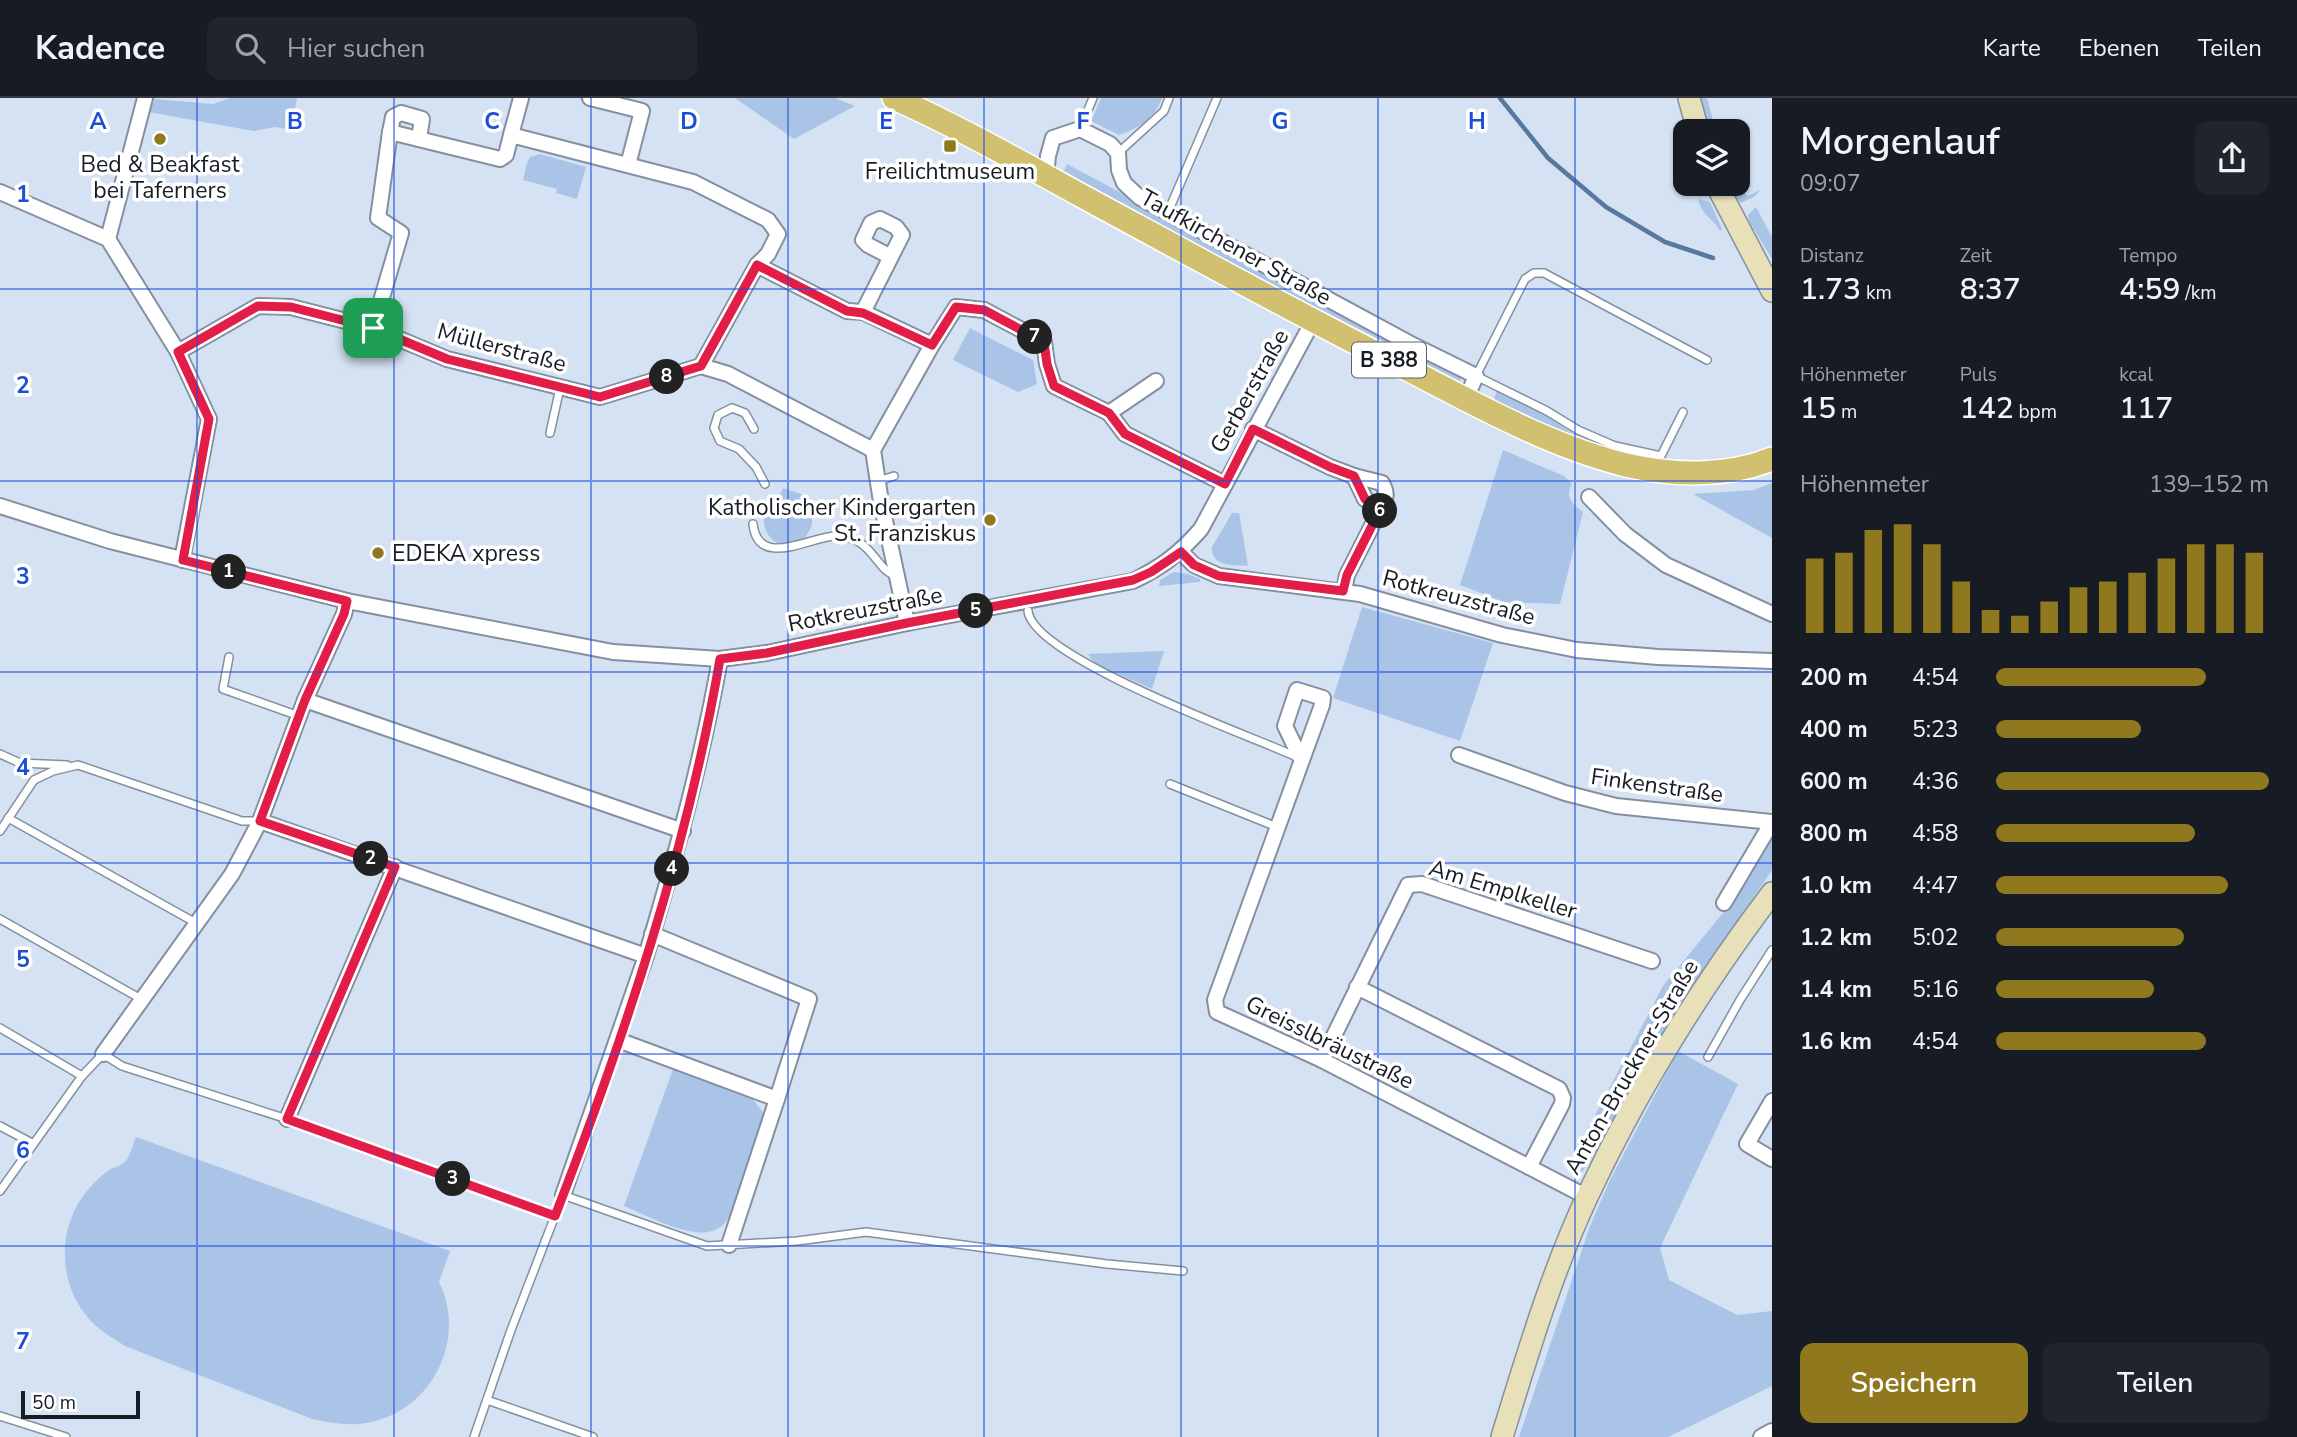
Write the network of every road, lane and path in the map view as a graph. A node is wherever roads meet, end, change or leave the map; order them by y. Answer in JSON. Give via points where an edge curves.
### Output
{"nodes":[{"id":1,"x":145,"y":98,"type":"edge"},
{"id":2,"x":521,"y":98,"type":"edge"},
{"id":3,"x":590,"y":98,"type":"edge"},
{"id":4,"x":894,"y":98,"type":"edge"},
{"id":5,"x":1093,"y":98,"type":"edge"},
{"id":6,"x":1169,"y":98,"type":"edge"},
{"id":7,"x":1217,"y":98,"type":"edge"},
{"id":8,"x":1689,"y":98,"type":"edge"},
{"id":9,"x":1695,"y":119,"type":"edge"},
{"id":10,"x":1080,"y":129,"type":"junction"},
{"id":11,"x":390,"y":132,"type":"junction"},
{"id":12,"x":511,"y":135,"type":"junction"},
{"id":13,"x":419,"y":139,"type":"junction"},
{"id":14,"x":1118,"y":153,"type":"junction"},
{"id":15,"x":628,"y":165,"type":"junction"},
{"id":16,"x":1046,"y":176,"type":"junction"},
{"id":17,"x":0,"y":192,"type":"edge"},
{"id":18,"x":1722,"y":196,"type":"edge"},
{"id":19,"x":1167,"y":212,"type":"junction"},
{"id":20,"x":108,"y":239,"type":"junction"},
{"id":21,"x":891,"y":257,"type":"dead end"},
{"id":22,"x":757,"y":265,"type":"junction"},
{"id":23,"x":1772,"y":291,"type":"edge"},
{"id":24,"x":863,"y":313,"type":"junction"},
{"id":25,"x":1313,"y":321,"type":"junction"},
{"id":26,"x":373,"y":328,"type":"junction"},
{"id":27,"x":932,"y":345,"type":"junction"},
{"id":28,"x":178,"y":352,"type":"junction"},
{"id":29,"x":1707,"y":360,"type":"dead end"},
{"id":30,"x":701,"y":366,"type":"junction"},
{"id":31,"x":1476,"y":376,"type":"junction"},
{"id":32,"x":1156,"y":381,"type":"dead end"},
{"id":33,"x":561,"y":387,"type":"junction"},
{"id":34,"x":1466,"y":399,"type":"junction"},
{"id":35,"x":1684,"y":412,"type":"dead end"},
{"id":36,"x":1109,"y":413,"type":"junction"},
{"id":37,"x":754,"y":429,"type":"dead end"},
{"id":38,"x":1253,"y":429,"type":"junction"},
{"id":39,"x":550,"y":433,"type":"dead end"},
{"id":40,"x":873,"y":450,"type":"junction"},
{"id":41,"x":1772,"y":459,"type":"edge"},
{"id":42,"x":894,"y":476,"type":"dead end"},
{"id":43,"x":1354,"y":476,"type":"junction"},
{"id":44,"x":877,"y":481,"type":"junction"},
{"id":45,"x":765,"y":484,"type":"dead end"},
{"id":46,"x":1225,"y":484,"type":"junction"},
{"id":47,"x":1589,"y":497,"type":"dead end"},
{"id":48,"x":0,"y":506,"type":"edge"},
{"id":49,"x":1381,"y":508,"type":"junction"},
{"id":50,"x":753,"y":524,"type":"dead end"},
{"id":51,"x":871,"y":529,"type":"dead end"},
{"id":52,"x":887,"y":529,"type":"junction"},
{"id":53,"x":1181,"y":552,"type":"junction"},
{"id":54,"x":183,"y":560,"type":"junction"},
{"id":55,"x":897,"y":576,"type":"junction"},
{"id":56,"x":1343,"y":591,"type":"junction"},
{"id":57,"x":347,"y":601,"type":"junction"},
{"id":58,"x":1028,"y":611,"type":"dead end"},
{"id":59,"x":1772,"y":614,"type":"edge"},
{"id":60,"x":907,"y":623,"type":"junction"},
{"id":61,"x":229,"y":657,"type":"dead end"},
{"id":62,"x":720,"y":659,"type":"junction"},
{"id":63,"x":1772,"y":661,"type":"edge"},
{"id":64,"x":305,"y":700,"type":"junction"},
{"id":65,"x":299,"y":716,"type":"junction"},
{"id":66,"x":0,"y":754,"type":"edge"},
{"id":67,"x":1459,"y":755,"type":"dead end"},
{"id":68,"x":1301,"y":759,"type":"joint"},
{"id":69,"x":78,"y":765,"type":"junction"},
{"id":70,"x":1170,"y":784,"type":"dead end"},
{"id":71,"x":8,"y":818,"type":"junction"},
{"id":72,"x":260,"y":821,"type":"junction"},
{"id":73,"x":1772,"y":822,"type":"edge"},
{"id":74,"x":1277,"y":827,"type":"junction"},
{"id":75,"x":0,"y":831,"type":"edge"},
{"id":76,"x":683,"y":831,"type":"junction"},
{"id":77,"x":395,"y":867,"type":"junction"},
{"id":78,"x":1772,"y":893,"type":"edge"},
{"id":79,"x":1724,"y":903,"type":"dead end"},
{"id":80,"x":0,"y":919,"type":"edge"},
{"id":81,"x":196,"y":923,"type":"junction"},
{"id":82,"x":652,"y":934,"type":"junction"},
{"id":83,"x":1772,"y":950,"type":"edge"},
{"id":84,"x":646,"y":956,"type":"junction"},
{"id":85,"x":1652,"y":961,"type":"dead end"},
{"id":86,"x":1357,"y":988,"type":"junction"},
{"id":87,"x":141,"y":999,"type":"junction"},
{"id":88,"x":0,"y":1028,"type":"edge"},
{"id":89,"x":618,"y":1040,"type":"junction"},
{"id":90,"x":103,"y":1054,"type":"junction"},
{"id":91,"x":1708,"y":1056,"type":"dead end"},
{"id":92,"x":1322,"y":1060,"type":"junction"},
{"id":93,"x":82,"y":1076,"type":"junction"},
{"id":94,"x":777,"y":1099,"type":"junction"},
{"id":95,"x":1772,"y":1101,"type":"edge"},
{"id":96,"x":287,"y":1119,"type":"junction"},
{"id":97,"x":0,"y":1126,"type":"edge"},
{"id":98,"x":32,"y":1143,"type":"junction"},
{"id":99,"x":1772,"y":1159,"type":"edge"},
{"id":100,"x":1529,"y":1167,"type":"junction"},
{"id":101,"x":0,"y":1191,"type":"edge"},
{"id":102,"x":563,"y":1195,"type":"junction"},
{"id":103,"x":1587,"y":1197,"type":"junction"},
{"id":104,"x":555,"y":1216,"type":"junction"},
{"id":105,"x":729,"y":1245,"type":"junction"},
{"id":106,"x":1183,"y":1271,"type":"dead end"},
{"id":107,"x":486,"y":1400,"type":"junction"},
{"id":108,"x":0,"y":1416,"type":"edge"},
{"id":109,"x":1772,"y":1431,"type":"edge"},
{"id":110,"x":66,"y":1437,"type":"edge"},
{"id":111,"x":474,"y":1437,"type":"edge"},
{"id":112,"x":593,"y":1437,"type":"edge"},
{"id":113,"x":1503,"y":1437,"type":"edge"},
{"id":114,"x":1761,"y":1437,"type":"edge"}],
"edges":[{"from":1,"to":20,"type":"street"},
{"from":2,"to":12,"type":"street"},
{"from":3,"to":15,"type":"street","via":[[642,111]]},
{"from":4,"to":16,"type":"main road","name":"Taufkirchener Straße","number":"B 388"},
{"from":5,"to":10,"type":"lane"},
{"from":6,"to":14,"type":"lane","via":[[1164,111]]},
{"from":7,"to":19,"type":"lane"},
{"from":8,"to":9,"type":"main road"},
{"from":10,"to":14,"type":"street"},
{"from":10,"to":16,"type":"street","via":[[1054,138]]},
{"from":11,"to":13,"type":"street"},
{"from":11,"to":13,"type":"street","via":[[393,117],[401,113],[422,118]]},
{"from":11,"to":26,"type":"street","via":[[378,218],[401,233]]},
{"from":12,"to":13,"type":"street","via":[[506,155],[499,159]]},
{"from":12,"to":15,"type":"street"},
{"from":14,"to":19,"type":"street","name":"Taufkirchener Straße","via":[[1124,183]]},
{"from":15,"to":22,"type":"street","via":[[693,182],[768,220],[778,234]]},
{"from":16,"to":25,"type":"main road","name":"Taufkirchener Straße","number":"B 388"},
{"from":17,"to":20,"type":"street"},
{"from":18,"to":23,"type":"main road"},
{"from":19,"to":31,"type":"street","name":"Taufkirchener Straße"},
{"from":20,"to":28,"type":"street"},
{"from":21,"to":24,"type":"street"},
{"from":22,"to":24,"type":"street","via":[[847,311]]},
{"from":22,"to":30,"type":"street"},
{"from":24,"to":27,"type":"street"},
{"from":25,"to":34,"type":"main road","name":"Taufkirchener Straße","number":"B 388"},
{"from":25,"to":38,"type":"street","name":"Gerberstraße"},
{"from":26,"to":28,"type":"street","name":"Müllerstraße","via":[[291,307],[258,306]]},
{"from":26,"to":33,"type":"street","name":"Müllerstraße","via":[[447,359]]},
{"from":27,"to":36,"type":"street","via":[[956,307],[984,310],[1044,342],[1054,386]]},
{"from":27,"to":40,"type":"street"},
{"from":28,"to":54,"type":"street","via":[[209,419]]},
{"from":29,"to":31,"type":"lane","via":[[1544,272],[1525,279]]},
{"from":30,"to":33,"type":"street","name":"Müllerstraße","via":[[600,397]]},
{"from":30,"to":40,"type":"street","via":[[728,374]]},
{"from":31,"to":34,"type":"street"},
{"from":31,"to":35,"type":"lane","name":"Taufkirchener Straße","via":[[1615,446],[1661,456]]},
{"from":32,"to":36,"type":"street"},
{"from":33,"to":39,"type":"lane"},
{"from":34,"to":41,"type":"main road","name":"Taufkirchener Straße","number":"B 388","via":[[1582,451],[1629,465],[1704,472],[1745,468]]},
{"from":36,"to":46,"type":"street","via":[[1125,434]]},
{"from":37,"to":45,"type":"lane","via":[[745,413],[732,408],[718,415],[713,428],[720,441],[751,460]]},
{"from":38,"to":43,"type":"street"},
{"from":38,"to":46,"type":"street","name":"Gerberstraße"},
{"from":40,"to":44,"type":"street"},
{"from":42,"to":44,"type":"lane"},
{"from":43,"to":49,"type":"street","via":[[1365,499]]},
{"from":43,"to":49,"type":"street","via":[[1382,483],[1387,497]]},
{"from":44,"to":52,"type":"street"},
{"from":46,"to":53,"type":"street","name":"Gerberstraße","via":[[1201,529]]},
{"from":47,"to":59,"type":"street","via":[[1625,534],[1667,565]]},
{"from":48,"to":54,"type":"street","name":"Rotkreuzstraße"},
{"from":49,"to":56,"type":"street"},
{"from":50,"to":55,"type":"lane","via":[[758,540],[779,549],[823,538],[850,538],[873,552],[886,572]]},
{"from":51,"to":52,"type":"lane"},
{"from":52,"to":55,"type":"street"},
{"from":53,"to":56,"type":"street","name":"Rotkreuzstraße","via":[[1194,565],[1219,576]]},
{"from":53,"to":60,"type":"street","name":"Rotkreuzstraße","via":[[1133,580]]},
{"from":54,"to":57,"type":"street","name":"Rotkreuzstraße"},
{"from":55,"to":60,"type":"street"},
{"from":56,"to":63,"type":"street","name":"Rotkreuzstraße","via":[[1502,635],[1577,650]]},
{"from":57,"to":62,"type":"street","name":"Rotkreuzstraße","via":[[613,652]]},
{"from":57,"to":64,"type":"street"},
{"from":58,"to":68,"type":"lane","via":[[1031,622],[1057,643],[1144,694]]},
{"from":60,"to":62,"type":"street","name":"Rotkreuzstraße"},
{"from":61,"to":65,"type":"lane","via":[[223,689]]},
{"from":62,"to":76,"type":"street"},
{"from":64,"to":65,"type":"street"},
{"from":64,"to":76,"type":"street"},
{"from":65,"to":72,"type":"street"},
{"from":66,"to":69,"type":"lane","via":[[20,763]]},
{"from":67,"to":73,"type":"street","name":"Finkenstraße","via":[[1616,806]]},
{"from":68,"to":74,"type":"street","name":"Greisslbräustraße"},
{"from":69,"to":71,"type":"lane","via":[[34,780]]},
{"from":69,"to":72,"type":"lane","via":[[242,821]]},
{"from":70,"to":74,"type":"lane"},
{"from":71,"to":75,"type":"lane"},
{"from":71,"to":81,"type":"lane"},
{"from":72,"to":77,"type":"street"},
{"from":72,"to":81,"type":"street","via":[[232,874]]},
{"from":73,"to":79,"type":"street"},
{"from":74,"to":92,"type":"street","name":"Greisslbräustraße","via":[[1215,1009]]},
{"from":76,"to":82,"type":"street"},
{"from":77,"to":84,"type":"street"},
{"from":77,"to":96,"type":"street"},
{"from":78,"to":103,"type":"main road","name":"Anton-Bruckner-Straße","via":[[1674,1038]]},
{"from":80,"to":87,"type":"lane"},
{"from":81,"to":87,"type":"street"},
{"from":82,"to":84,"type":"street"},
{"from":82,"to":94,"type":"street","via":[[809,999]]},
{"from":83,"to":91,"type":"lane"},
{"from":84,"to":89,"type":"street"},
{"from":85,"to":86,"type":"street","name":"Am Emplkeller","via":[[1422,884],[1408,885]]},
{"from":86,"to":92,"type":"street","name":"Am Emplkeller"},
{"from":86,"to":100,"type":"street","via":[[1561,1092],[1562,1104]]},
{"from":87,"to":90,"type":"street"},
{"from":88,"to":93,"type":"lane"},
{"from":89,"to":94,"type":"street"},
{"from":89,"to":102,"type":"street"},
{"from":90,"to":93,"type":"lane"},
{"from":90,"to":96,"type":"lane","via":[[122,1066]]},
{"from":92,"to":100,"type":"street","name":"Greisslbräustraße"},
{"from":93,"to":98,"type":"lane"},
{"from":94,"to":105,"type":"street"},
{"from":95,"to":99,"type":"street","via":[[1747,1144]]},
{"from":96,"to":104,"type":"lane"},
{"from":97,"to":98,"type":"lane"},
{"from":98,"to":101,"type":"lane"},
{"from":100,"to":103,"type":"street","name":"Greisslbräustraße"},
{"from":102,"to":104,"type":"lane"},
{"from":102,"to":105,"type":"lane","via":[[707,1246]]},
{"from":103,"to":113,"type":"main road","name":"Anton-Bruckner-Straße","via":[[1552,1283]]},
{"from":104,"to":107,"type":"lane"},
{"from":105,"to":106,"type":"lane","via":[[866,1232]]},
{"from":107,"to":111,"type":"lane"},
{"from":107,"to":112,"type":"lane"},
{"from":108,"to":110,"type":"lane"},
{"from":109,"to":114,"type":"street"}]}
